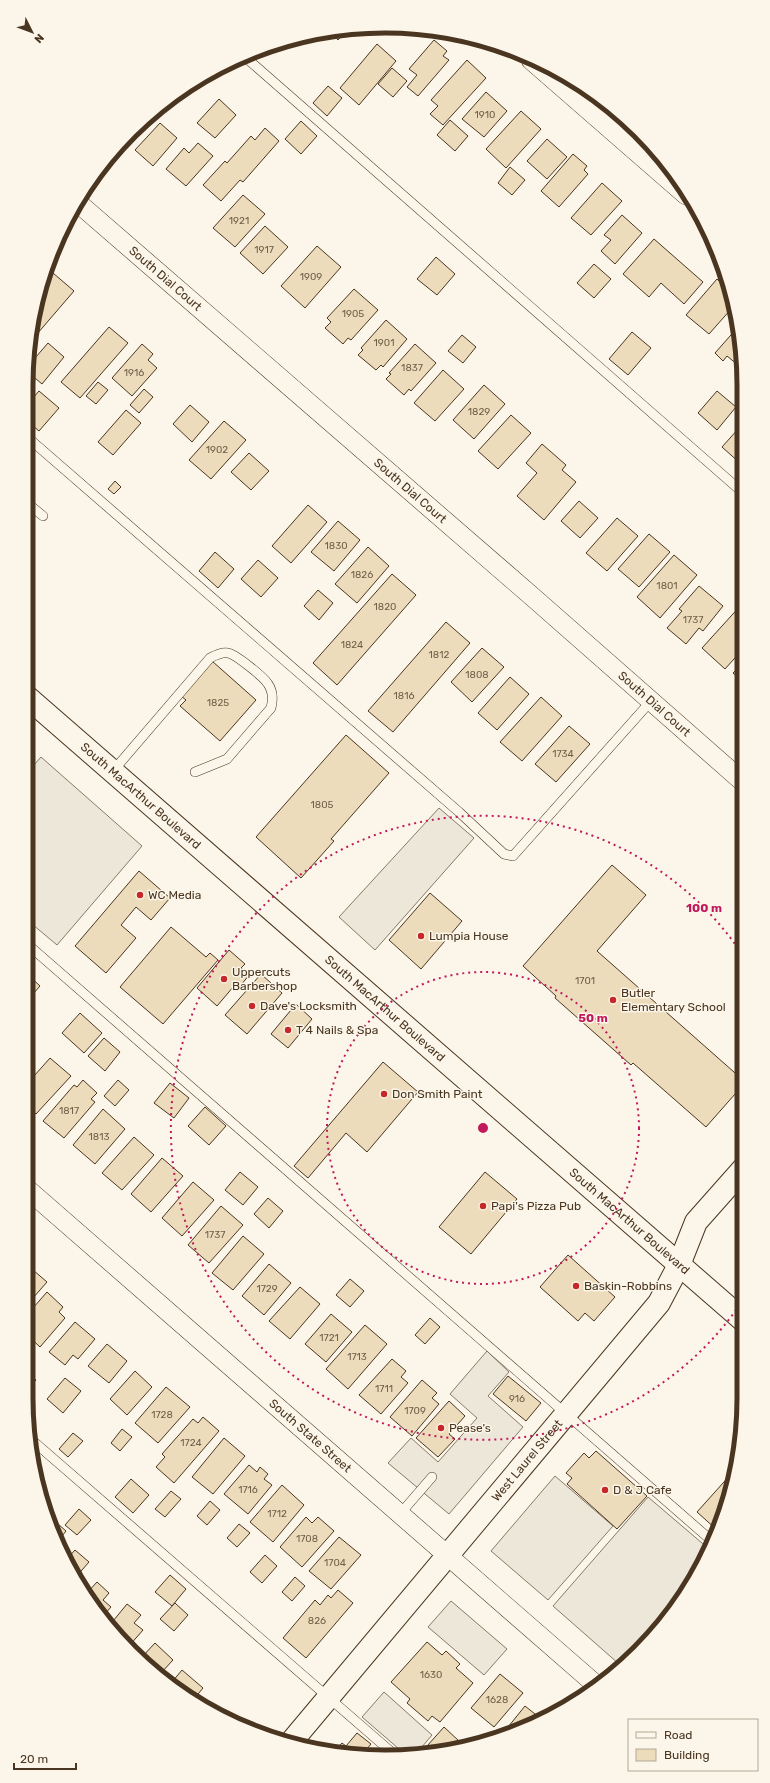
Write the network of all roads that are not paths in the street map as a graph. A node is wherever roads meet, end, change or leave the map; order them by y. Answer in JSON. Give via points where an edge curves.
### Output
{"nodes":[{"id":1,"x":249,"y":60,"type":"edge"},
{"id":2,"x":542,"y":69,"type":"edge"},
{"id":3,"x":676,"y":186,"type":"edge"},
{"id":4,"x":82,"y":206,"type":"edge"},
{"id":5,"x":33,"y":442,"type":"edge"},
{"id":6,"x":737,"y":487,"type":"edge"},
{"id":7,"x":33,"y":508,"type":"edge"},
{"id":8,"x":43,"y":516,"type":"dead end"},
{"id":9,"x":33,"y":702,"type":"edge"},
{"id":10,"x":651,"y":702,"type":"junction"},
{"id":11,"x":113,"y":772,"type":"junction"},
{"id":12,"x":195,"y":772,"type":"dead end"},
{"id":13,"x":737,"y":777,"type":"edge"},
{"id":14,"x":33,"y":949,"type":"edge"},
{"id":15,"x":737,"y":1176,"type":"edge"},
{"id":16,"x":33,"y":1194,"type":"edge"},
{"id":17,"x":679,"y":1265,"type":"junction"},
{"id":18,"x":737,"y":1315,"type":"edge"},
{"id":19,"x":566,"y":1414,"type":"junction"},
{"id":20,"x":36,"y":1444,"type":"edge"},
{"id":21,"x":432,"y":1477,"type":"dead end"},
{"id":22,"x":400,"y":1514,"type":"junction"},
{"id":23,"x":708,"y":1538,"type":"edge"},
{"id":24,"x":449,"y":1556,"type":"junction"},
{"id":25,"x":592,"y":1682,"type":"edge"},
{"id":26,"x":329,"y":1698,"type":"junction"},
{"id":27,"x":294,"y":1738,"type":"edge"},
{"id":28,"x":389,"y":1750,"type":"edge"}],
"edges":[{"from":1,"to":6,"type":"lane"},
{"from":2,"to":3,"type":"street"},
{"from":4,"to":10,"type":"street","name":"South Dial Court"},
{"from":5,"to":10,"type":"lane","via":[[460,812],[504,854],[512,856]]},
{"from":7,"to":8,"type":"lane"},
{"from":9,"to":11,"type":"main road","name":"South MacArthur Boulevard"},
{"from":10,"to":13,"type":"street","name":"South Dial Court"},
{"from":11,"to":12,"type":"lane","via":[[210,658],[220,653],[235,654],[268,683],[273,700],[271,708],[227,759]]},
{"from":11,"to":17,"type":"main road","name":"South MacArthur Boulevard"},
{"from":14,"to":19,"type":"lane"},
{"from":15,"to":17,"type":"main road","name":"West Laurel Street","via":[[696,1222]]},
{"from":16,"to":22,"type":"street","name":"South State Street"},
{"from":17,"to":18,"type":"main road","name":"South MacArthur Boulevard"},
{"from":17,"to":19,"type":"main road","name":"West Laurel Street","via":[[659,1303]]},
{"from":19,"to":23,"type":"lane"},
{"from":19,"to":24,"type":"main road","name":"West Laurel Street"},
{"from":20,"to":26,"type":"lane"},
{"from":21,"to":22,"type":"lane"},
{"from":22,"to":24,"type":"street","name":"South State Street"},
{"from":24,"to":25,"type":"street","name":"South State Street"},
{"from":24,"to":26,"type":"main road","name":"West Laurel Street"},
{"from":26,"to":27,"type":"main road","name":"West Laurel Street"},
{"from":26,"to":28,"type":"lane"}]}
